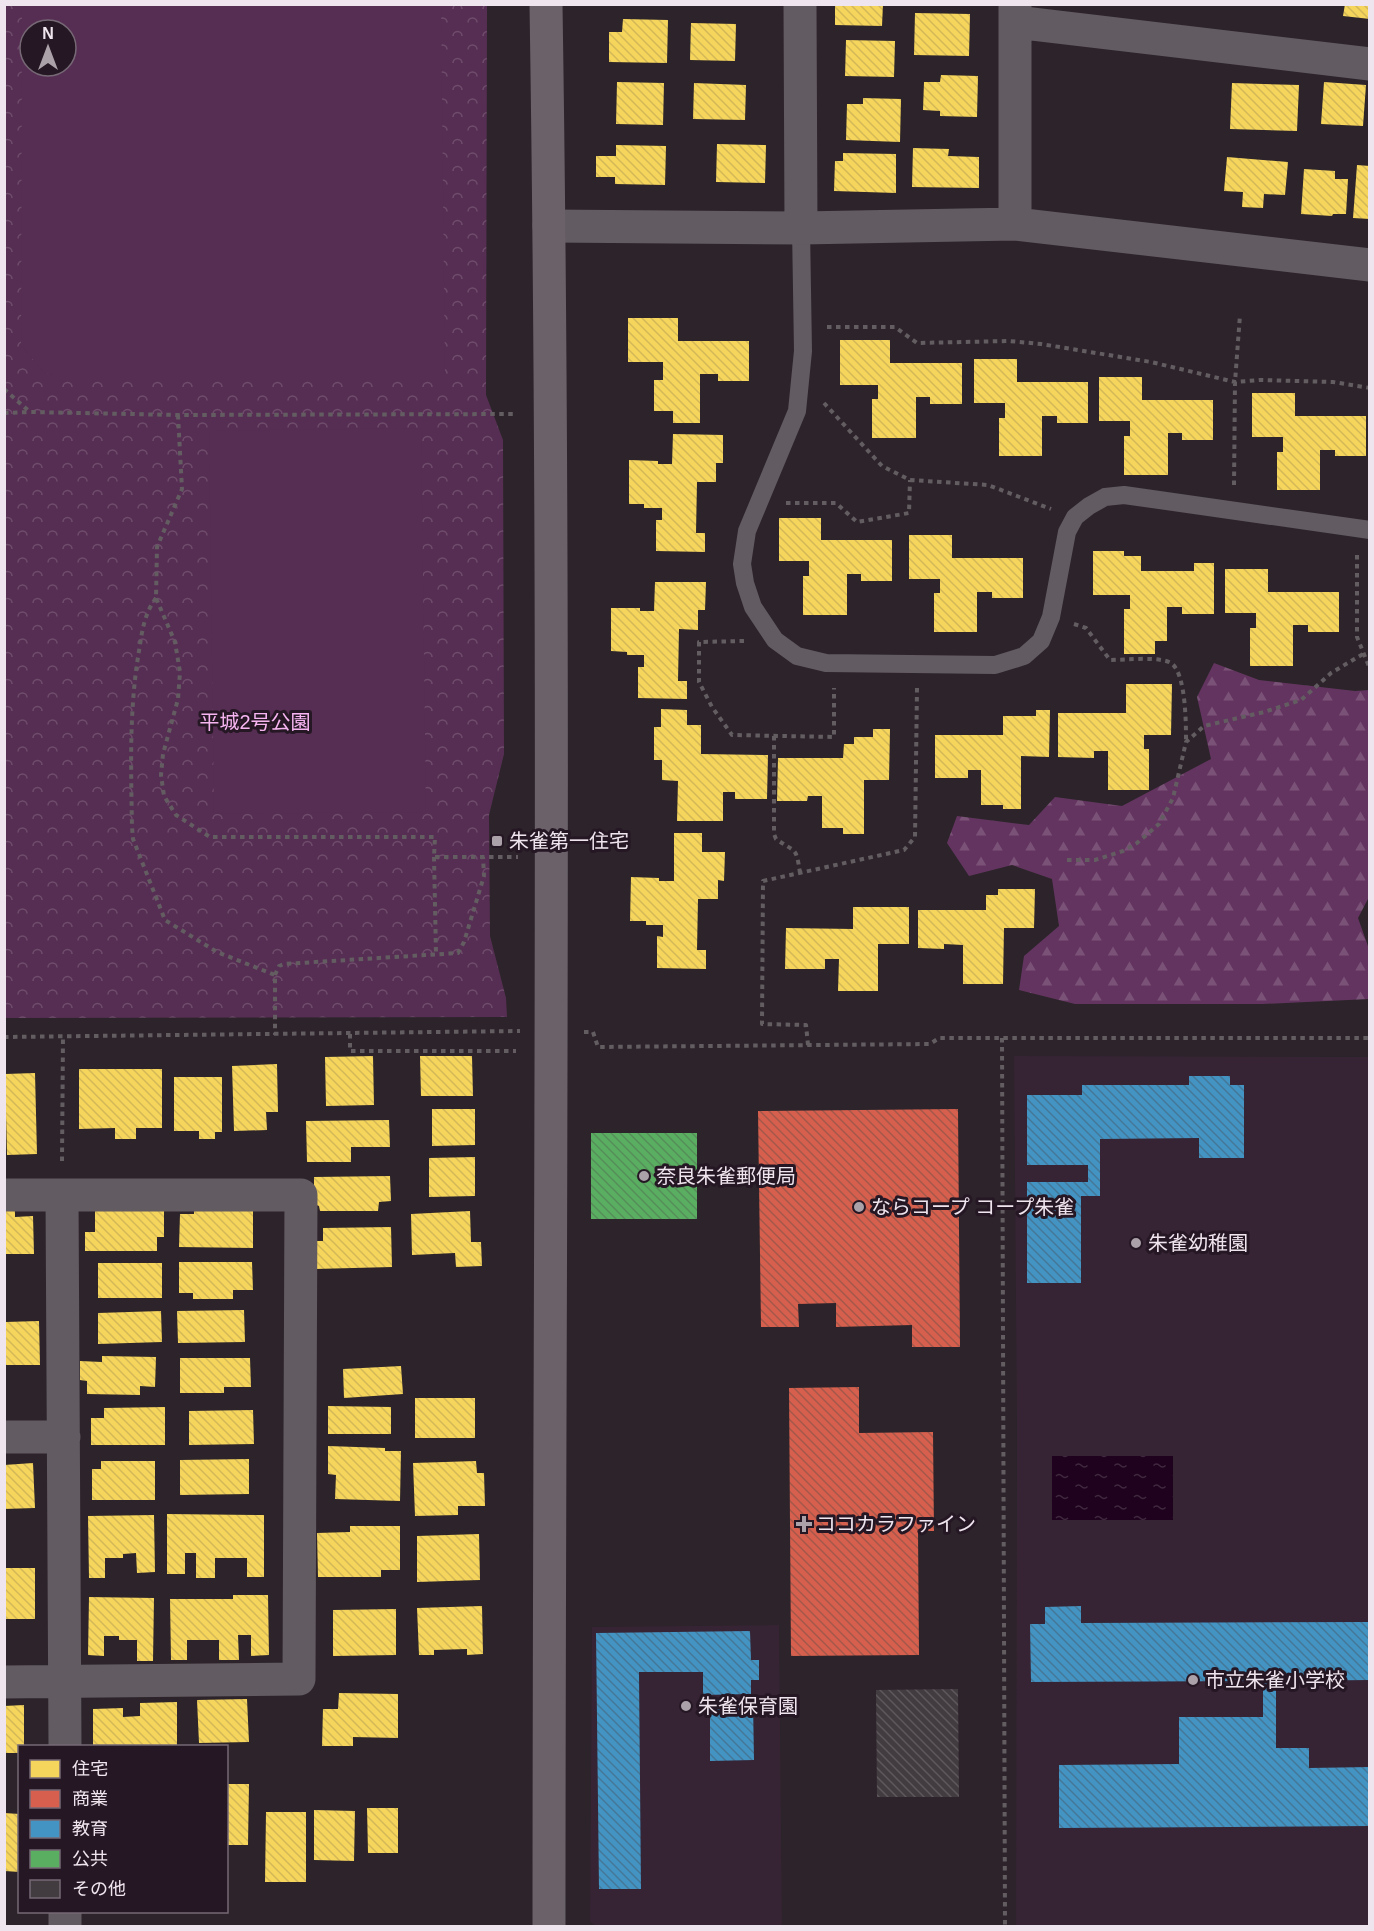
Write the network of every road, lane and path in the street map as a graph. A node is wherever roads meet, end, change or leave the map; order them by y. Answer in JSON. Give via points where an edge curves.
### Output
{"nodes":[{"id":1,"x":546,"y":4,"type":"edge"},
{"id":2,"x":801,"y":4,"type":"edge"},
{"id":3,"x":1015,"y":13,"type":"edge"},
{"id":4,"x":1370,"y":63,"type":"edge"},
{"id":5,"x":1015,"y":224,"type":"junction"},
{"id":6,"x":549,"y":226,"type":"junction"},
{"id":7,"x":801,"y":228,"type":"junction"},
{"id":8,"x":1370,"y":265,"type":"edge"},
{"id":9,"x":1240,"y":315,"type":"dead end"},
{"id":10,"x":802,"y":327,"type":"junction"},
{"id":11,"x":1235,"y":382,"type":"junction"},
{"id":12,"x":1370,"y":388,"type":"edge"},
{"id":13,"x":4,"y":389,"type":"edge"},
{"id":14,"x":799,"y":392,"type":"junction"},
{"id":15,"x":30,"y":412,"type":"junction"},
{"id":16,"x":4,"y":413,"type":"edge"},
{"id":17,"x":550,"y":414,"type":"junction"},
{"id":18,"x":178,"y":415,"type":"junction"},
{"id":19,"x":910,"y":480,"type":"junction"},
{"id":20,"x":759,"y":503,"type":"junction"},
{"id":21,"x":1233,"y":510,"type":"junction"},
{"id":22,"x":1073,"y":521,"type":"junction"},
{"id":23,"x":1363,"y":529,"type":"edge"},
{"id":24,"x":156,"y":598,"type":"junction"},
{"id":25,"x":1051,"y":617,"type":"junction"},
{"id":26,"x":776,"y":640,"type":"junction"},
{"id":27,"x":1363,"y":654,"type":"junction"},
{"id":28,"x":834,"y":663,"type":"junction"},
{"id":29,"x":918,"y":664,"type":"junction"},
{"id":30,"x":1370,"y":669,"type":"edge"},
{"id":31,"x":774,"y":736,"type":"junction"},
{"id":32,"x":1186,"y":742,"type":"junction"},
{"id":33,"x":434,"y":857,"type":"junction"},
{"id":34,"x":483,"y":857,"type":"junction"},
{"id":35,"x":550,"y":858,"type":"junction"},
{"id":36,"x":1067,"y":860,"type":"dead end"},
{"id":37,"x":800,"y":873,"type":"junction"},
{"id":38,"x":436,"y":954,"type":"junction"},
{"id":39,"x":274,"y":975,"type":"junction"},
{"id":40,"x":495,"y":1031,"type":"dead end"},
{"id":41,"x":593,"y":1032,"type":"dead end"},
{"id":42,"x":350,"y":1034,"type":"junction"},
{"id":43,"x":275,"y":1035,"type":"junction"},
{"id":44,"x":63,"y":1036,"type":"junction"},
{"id":45,"x":4,"y":1037,"type":"edge"},
{"id":46,"x":1002,"y":1038,"type":"junction"},
{"id":47,"x":1370,"y":1038,"type":"edge"},
{"id":48,"x":808,"y":1046,"type":"junction"},
{"id":49,"x":516,"y":1051,"type":"dead end"},
{"id":50,"x":4,"y":1195,"type":"edge"},
{"id":51,"x":62,"y":1195,"type":"junction"},
{"id":52,"x":4,"y":1437,"type":"edge"},
{"id":53,"x":64,"y":1437,"type":"junction"},
{"id":54,"x":4,"y":1682,"type":"edge"},
{"id":55,"x":64,"y":1682,"type":"junction"},
{"id":56,"x":65,"y":1745,"type":"edge"},
{"id":57,"x":549,"y":1926,"type":"edge"},
{"id":58,"x":1005,"y":1926,"type":"edge"}],
"edges":[{"from":1,"to":6,"type":"street"},
{"from":2,"to":7,"type":"street"},
{"from":3,"to":4,"type":"street"},
{"from":3,"to":5,"type":"street"},
{"from":5,"to":7,"type":"street"},
{"from":5,"to":8,"type":"street"},
{"from":6,"to":7,"type":"street"},
{"from":6,"to":17,"type":"street"},
{"from":7,"to":10,"type":"lane"},
{"from":9,"to":11,"type":"path"},
{"from":10,"to":11,"type":"path","via":[[895,327],[916,343],[1041,344],[1151,362]]},
{"from":10,"to":14,"type":"lane"},
{"from":11,"to":12,"type":"path","via":[[1333,382]]},
{"from":11,"to":21,"type":"path"},
{"from":13,"to":15,"type":"path"},
{"from":14,"to":19,"type":"path","via":[[825,404],[882,466]]},
{"from":14,"to":20,"type":"lane","via":[[797,411]]},
{"from":15,"to":16,"type":"path"},
{"from":15,"to":18,"type":"path"},
{"from":17,"to":18,"type":"path"},
{"from":17,"to":35,"type":"street"},
{"from":18,"to":24,"type":"path","via":[[182,489],[157,547]]},
{"from":19,"to":20,"type":"path","via":[[909,513],[857,522],[836,503]]},
{"from":19,"to":22,"type":"path","via":[[988,485]]},
{"from":20,"to":26,"type":"lane","via":[[747,531],[742,564],[753,607]]},
{"from":21,"to":22,"type":"lane","via":[[1124,495],[1105,497]]},
{"from":21,"to":23,"type":"lane"},
{"from":22,"to":25,"type":"lane","via":[[1067,532]]},
{"from":23,"to":27,"type":"path","via":[[1357,637]]},
{"from":24,"to":33,"type":"path","via":[[175,642],[180,672],[161,775],[164,796],[176,815],[210,837],[435,837]]},
{"from":24,"to":39,"type":"path","via":[[144,624],[131,718],[134,839],[165,920],[217,952]]},
{"from":25,"to":29,"type":"lane","via":[[1041,641],[1024,656],[995,664]]},
{"from":25,"to":32,"type":"path","via":[[1086,628],[1110,660],[1172,663],[1180,674]]},
{"from":26,"to":28,"type":"lane","via":[[797,656]]},
{"from":26,"to":31,"type":"path","via":[[699,642],[699,682],[732,735]]},
{"from":27,"to":30,"type":"path"},
{"from":27,"to":32,"type":"path","via":[[1331,673],[1300,700],[1204,726]]},
{"from":28,"to":29,"type":"lane"},
{"from":28,"to":31,"type":"path","via":[[834,737]]},
{"from":29,"to":37,"type":"path","via":[[915,837],[904,850]]},
{"from":31,"to":37,"type":"path","via":[[774,834],[797,853]]},
{"from":32,"to":36,"type":"path","via":[[1173,798],[1159,824],[1123,851],[1095,860]]},
{"from":33,"to":34,"type":"path"},
{"from":33,"to":38,"type":"path"},
{"from":34,"to":35,"type":"path"},
{"from":34,"to":38,"type":"path","via":[[484,876],[464,942],[458,953]]},
{"from":35,"to":57,"type":"street"},
{"from":37,"to":48,"type":"path","via":[[763,880],[762,1024],[806,1025]]},
{"from":38,"to":39,"type":"path","via":[[284,963]]},
{"from":39,"to":43,"type":"path"},
{"from":40,"to":42,"type":"path"},
{"from":41,"to":48,"type":"path","via":[[598,1047]]},
{"from":42,"to":43,"type":"path"},
{"from":42,"to":49,"type":"path","via":[[350,1051]]},
{"from":43,"to":44,"type":"path"},
{"from":44,"to":45,"type":"path"},
{"from":44,"to":51,"type":"path"},
{"from":46,"to":47,"type":"path"},
{"from":46,"to":48,"type":"path","via":[[939,1038],[930,1044]]},
{"from":46,"to":58,"type":"path"},
{"from":50,"to":51,"type":"street"},
{"from":51,"to":53,"type":"street"},
{"from":51,"to":55,"type":"street","via":[[301,1195],[299,1679]]},
{"from":52,"to":53,"type":"street"},
{"from":53,"to":55,"type":"street"},
{"from":54,"to":55,"type":"street"},
{"from":55,"to":56,"type":"street"}]}
